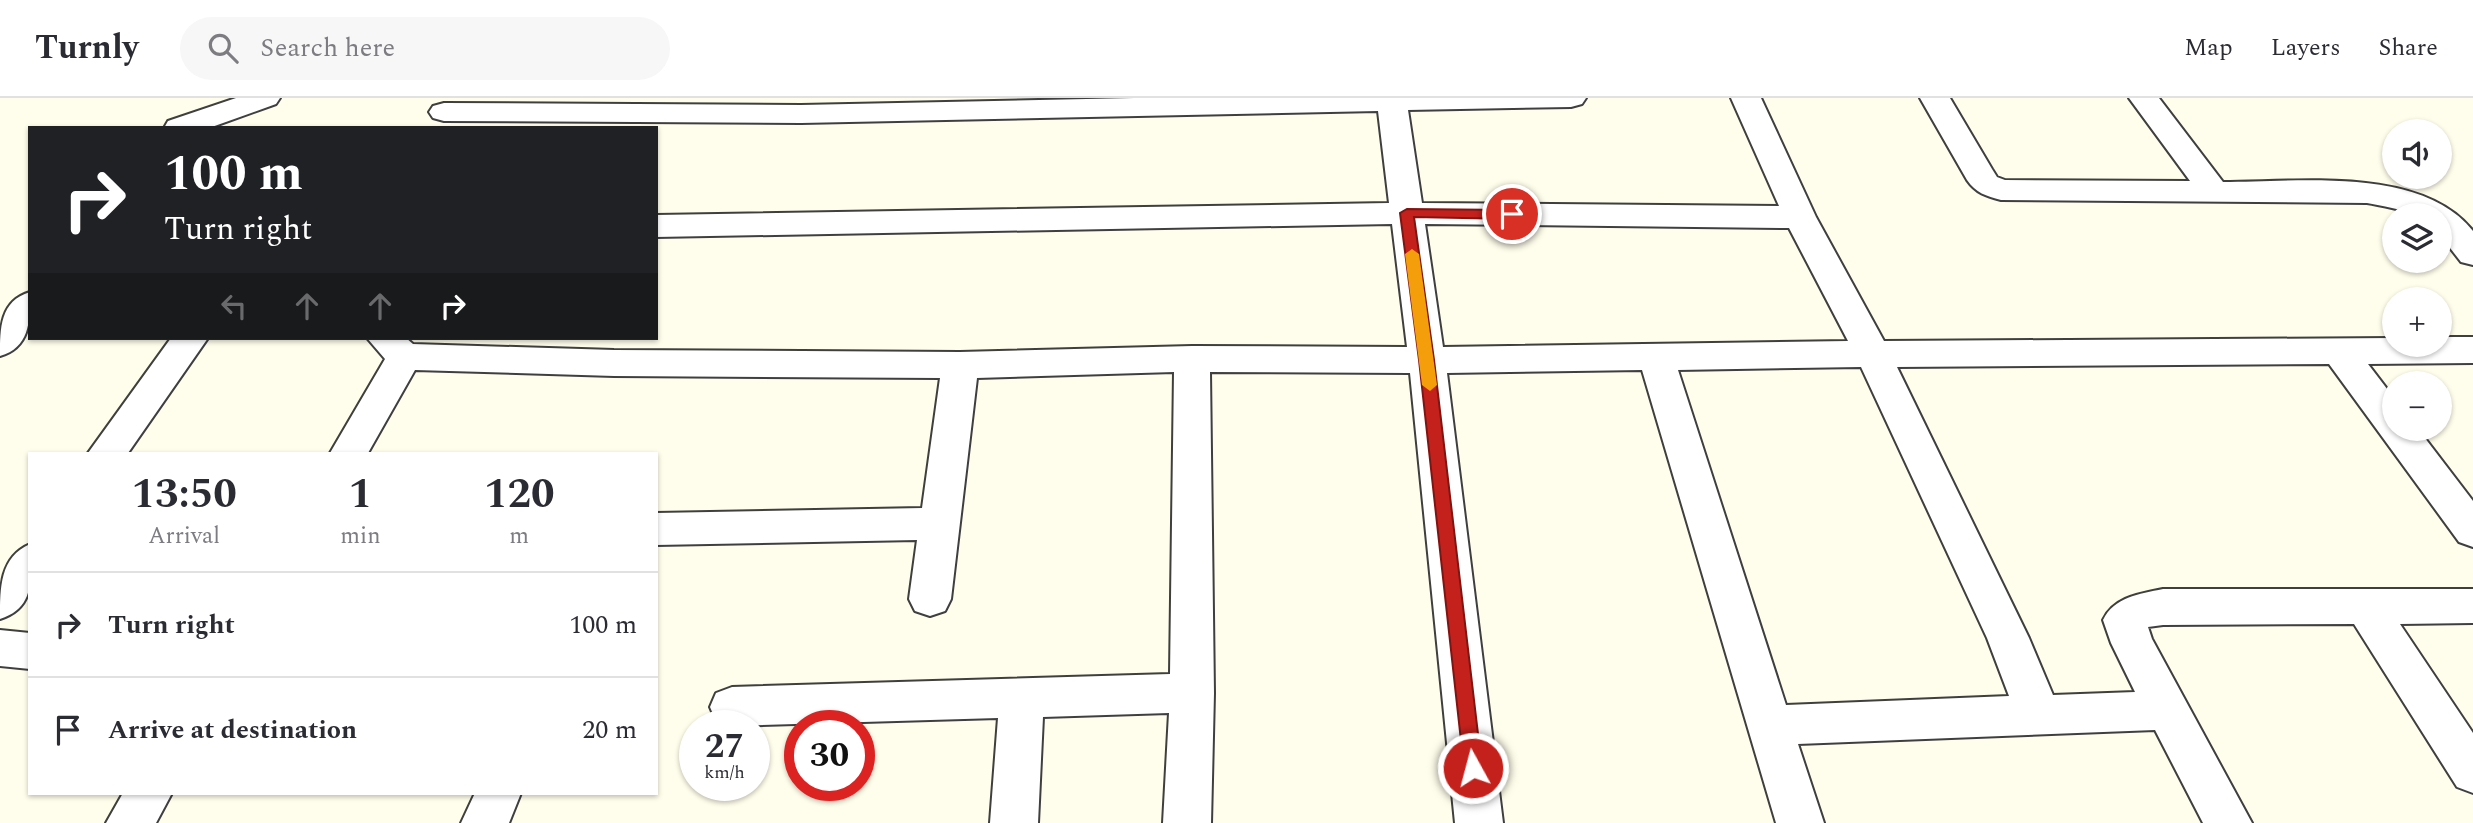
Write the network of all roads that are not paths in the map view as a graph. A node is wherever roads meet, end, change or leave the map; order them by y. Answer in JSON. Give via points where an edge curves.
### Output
{"nodes":[{"id":1,"x":265,"y":98,"type":"edge"},
{"id":2,"x":1571,"y":98,"type":"edge"},
{"id":3,"x":1746,"y":98,"type":"edge"},
{"id":4,"x":1935,"y":98,"type":"edge"},
{"id":5,"x":2144,"y":98,"type":"edge"},
{"id":6,"x":1391,"y":99,"type":"edge"},
{"id":7,"x":804,"y":106,"type":"edge"},
{"id":8,"x":443,"y":113,"type":"edge"},
{"id":9,"x":185,"y":126,"type":"edge"},
{"id":10,"x":2215,"y":193,"type":"junction"},
{"id":11,"x":2414,"y":203,"type":"edge"},
{"id":12,"x":1407,"y":213,"type":"junction"},
{"id":13,"x":1800,"y":218,"type":"junction"},
{"id":14,"x":658,"y":226,"type":"edge"},
{"id":15,"x":2452,"y":229,"type":"edge"},
{"id":16,"x":2473,"y":254,"type":"edge"},
{"id":17,"x":28,"y":307,"type":"edge"},
{"id":18,"x":189,"y":340,"type":"edge"},
{"id":19,"x":0,"y":343,"type":"edge"},
{"id":20,"x":394,"y":347,"type":"edge"},
{"id":21,"x":2339,"y":351,"type":"junction"},
{"id":22,"x":2473,"y":351,"type":"edge"},
{"id":23,"x":1873,"y":354,"type":"junction"},
{"id":24,"x":1656,"y":356,"type":"junction"},
{"id":25,"x":1192,"y":359,"type":"junction"},
{"id":26,"x":1427,"y":360,"type":"junction"},
{"id":27,"x":960,"y":365,"type":"junction"},
{"id":28,"x":2382,"y":409,"type":"edge"},
{"id":29,"x":2406,"y":441,"type":"edge"},
{"id":30,"x":108,"y":452,"type":"edge"},
{"id":31,"x":349,"y":452,"type":"edge"},
{"id":32,"x":939,"y":524,"type":"junction"},
{"id":33,"x":658,"y":529,"type":"edge"},
{"id":34,"x":2473,"y":531,"type":"edge"},
{"id":35,"x":28,"y":564,"type":"edge"},
{"id":36,"x":930,"y":599,"type":"dead end"},
{"id":37,"x":0,"y":602,"type":"edge"},
{"id":38,"x":2473,"y":606,"type":"edge"},
{"id":39,"x":2366,"y":607,"type":"junction"},
{"id":40,"x":0,"y":648,"type":"edge"},
{"id":41,"x":28,"y":650,"type":"edge"},
{"id":42,"x":1192,"y":693,"type":"junction"},
{"id":43,"x":1022,"y":699,"type":"junction"},
{"id":44,"x":732,"y":707,"type":"dead end"},
{"id":45,"x":2167,"y":710,"type":"junction"},
{"id":46,"x":2039,"y":715,"type":"junction"},
{"id":47,"x":1771,"y":725,"type":"junction"},
{"id":48,"x":2473,"y":772,"type":"edge"},
{"id":49,"x":148,"y":795,"type":"edge"},
{"id":50,"x":497,"y":795,"type":"edge"},
{"id":51,"x":130,"y":823,"type":"edge"},
{"id":52,"x":485,"y":823,"type":"edge"},
{"id":53,"x":1014,"y":823,"type":"edge"},
{"id":54,"x":1187,"y":823,"type":"edge"},
{"id":55,"x":1479,"y":823,"type":"edge"},
{"id":56,"x":1800,"y":823,"type":"edge"},
{"id":57,"x":2228,"y":823,"type":"edge"}],
"edges":[{"from":1,"to":9,"type":"street"},
{"from":2,"to":6,"type":"street"},
{"from":3,"to":13,"type":"street"},
{"from":4,"to":10,"type":"street","via":[[1978,173],[1986,184],[2001,190]]},
{"from":5,"to":10,"type":"street"},
{"from":6,"to":7,"type":"street"},
{"from":6,"to":12,"type":"street"},
{"from":7,"to":8,"type":"street"},
{"from":10,"to":11,"type":"street","via":[[2367,193]]},
{"from":12,"to":13,"type":"street"},
{"from":12,"to":14,"type":"street"},
{"from":12,"to":26,"type":"street"},
{"from":13,"to":23,"type":"street"},
{"from":15,"to":16,"type":"street"},
{"from":17,"to":19,"type":"street"},
{"from":18,"to":30,"type":"street"},
{"from":20,"to":27,"type":"street","via":[[614,363]]},
{"from":20,"to":31,"type":"street"},
{"from":21,"to":22,"type":"street"},
{"from":21,"to":23,"type":"street"},
{"from":21,"to":28,"type":"street"},
{"from":23,"to":24,"type":"street"},
{"from":23,"to":46,"type":"street","via":[[2008,638]]},
{"from":24,"to":26,"type":"street"},
{"from":24,"to":47,"type":"street"},
{"from":25,"to":26,"type":"street"},
{"from":25,"to":27,"type":"street"},
{"from":25,"to":42,"type":"street"},
{"from":26,"to":55,"type":"street"},
{"from":27,"to":32,"type":"street"},
{"from":29,"to":34,"type":"street"},
{"from":32,"to":33,"type":"street"},
{"from":32,"to":36,"type":"street"},
{"from":35,"to":37,"type":"street"},
{"from":38,"to":39,"type":"street"},
{"from":39,"to":45,"type":"street","via":[[2163,607],[2140,611],[2124,620]]},
{"from":39,"to":48,"type":"street"},
{"from":40,"to":41,"type":"street"},
{"from":42,"to":43,"type":"street"},
{"from":42,"to":54,"type":"street"},
{"from":43,"to":44,"type":"street"},
{"from":43,"to":53,"type":"street"},
{"from":45,"to":46,"type":"street"},
{"from":45,"to":57,"type":"street"},
{"from":46,"to":47,"type":"street"},
{"from":47,"to":56,"type":"street"},
{"from":49,"to":51,"type":"street"},
{"from":50,"to":52,"type":"street"}]}
